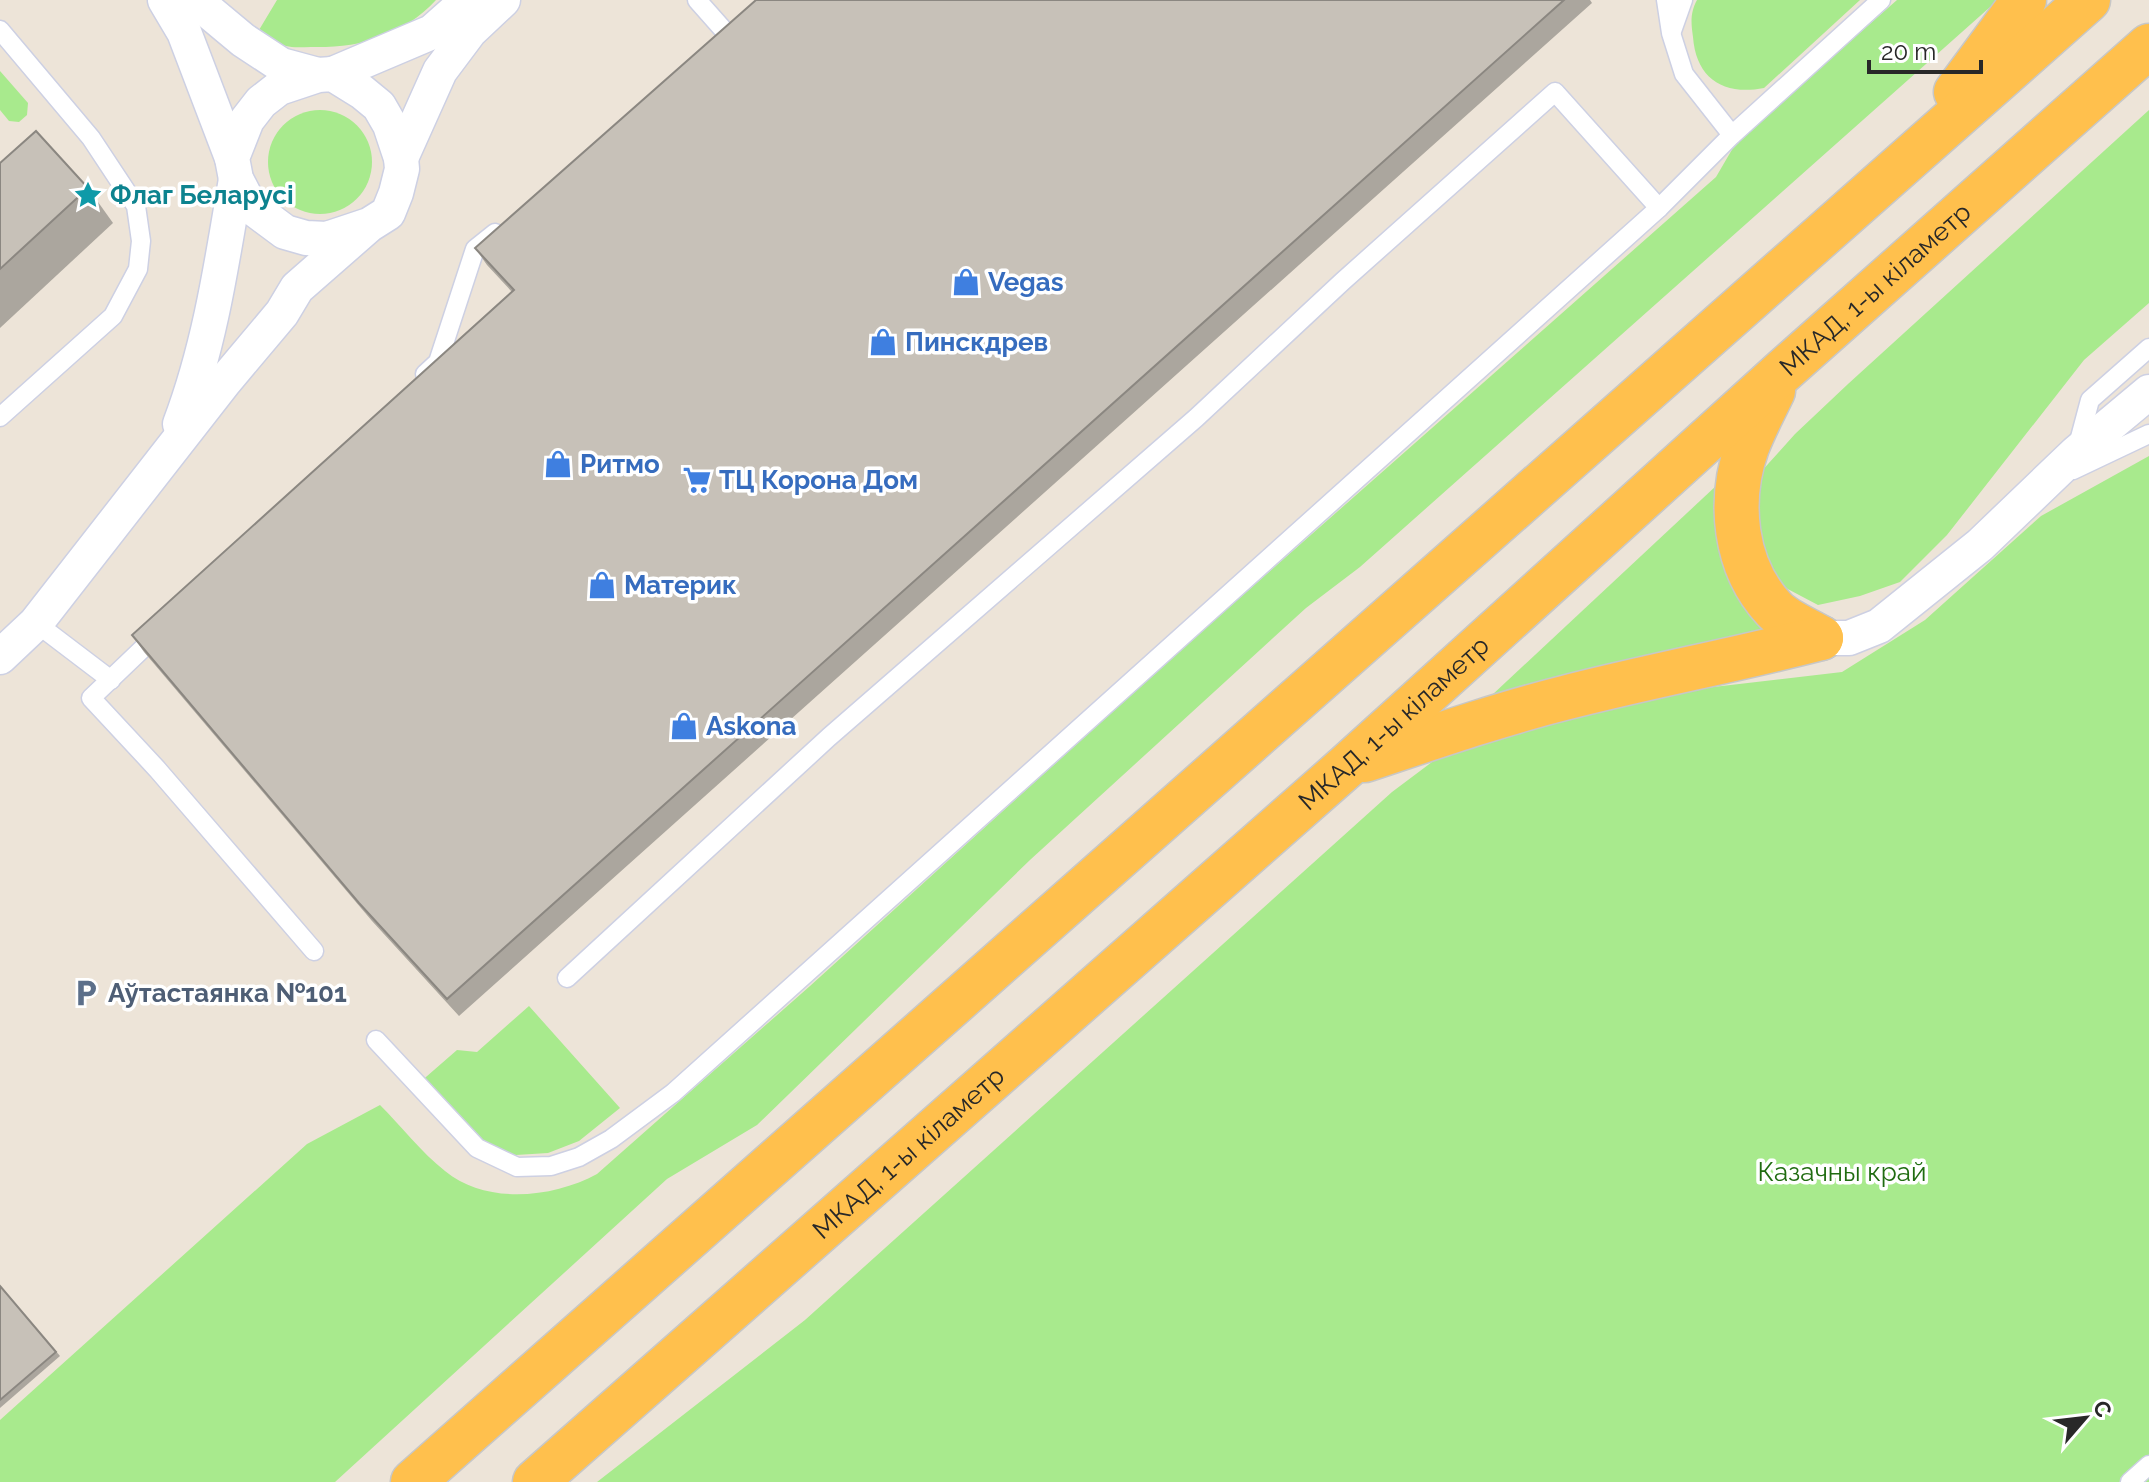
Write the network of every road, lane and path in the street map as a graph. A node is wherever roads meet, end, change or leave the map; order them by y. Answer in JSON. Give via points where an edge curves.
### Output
{"nodes":[{"id":1,"x":165,"y":0,"type":"edge"},
{"id":2,"x":195,"y":0,"type":"edge"},
{"id":3,"x":451,"y":0,"type":"edge"},
{"id":4,"x":468,"y":0,"type":"edge"},
{"id":5,"x":503,"y":0,"type":"edge"},
{"id":6,"x":697,"y":0,"type":"edge"},
{"id":7,"x":1666,"y":0,"type":"edge"},
{"id":8,"x":1683,"y":0,"type":"edge"},
{"id":9,"x":1881,"y":0,"type":"edge"},
{"id":10,"x":2024,"y":0,"type":"edge"},
{"id":11,"x":2088,"y":0,"type":"edge"},
{"id":12,"x":0,"y":30,"type":"edge"},
{"id":13,"x":432,"y":32,"type":"junction"},
{"id":14,"x":1671,"y":33,"type":"junction"},
{"id":15,"x":727,"y":35,"type":"edge"},
{"id":16,"x":2149,"y":46,"type":"edge"},
{"id":17,"x":325,"y":74,"type":"junction"},
{"id":18,"x":1732,"y":135,"type":"junction"},
{"id":19,"x":401,"y":158,"type":"junction"},
{"id":20,"x":234,"y":168,"type":"junction"},
{"id":21,"x":1900,"y":168,"type":"junction"},
{"id":22,"x":1659,"y":208,"type":"junction"},
{"id":23,"x":506,"y":224,"type":"edge"},
{"id":24,"x":369,"y":225,"type":"junction"},
{"id":25,"x":2149,"y":348,"type":"edge"},
{"id":26,"x":1782,"y":372,"type":"junction"},
{"id":27,"x":415,"y":384,"type":"edge"},
{"id":28,"x":2149,"y":392,"type":"edge"},
{"id":29,"x":0,"y":417,"type":"edge"},
{"id":30,"x":2149,"y":434,"type":"edge"},
{"id":31,"x":2076,"y":453,"type":"junction"},
{"id":32,"x":155,"y":469,"type":"junction"},
{"id":33,"x":2041,"y":485,"type":"junction"},
{"id":34,"x":179,"y":614,"type":"edge"},
{"id":35,"x":36,"y":623,"type":"junction"},
{"id":36,"x":1821,"y":638,"type":"junction"},
{"id":37,"x":0,"y":657,"type":"edge"},
{"id":38,"x":111,"y":680,"type":"junction"},
{"id":39,"x":1347,"y":766,"type":"junction"},
{"id":40,"x":314,"y":951,"type":"dead end"},
{"id":41,"x":567,"y":978,"type":"dead end"},
{"id":42,"x":376,"y":1040,"type":"dead end"},
{"id":43,"x":2149,"y":1465,"type":"edge"},
{"id":44,"x":413,"y":1482,"type":"edge"},
{"id":45,"x":535,"y":1482,"type":"edge"},
{"id":46,"x":2130,"y":1482,"type":"edge"}],
"edges":[{"from":1,"to":20,"type":"street","via":[[184,32]]},
{"from":2,"to":17,"type":"street","via":[[281,65]]},
{"from":3,"to":13,"type":"lane"},
{"from":4,"to":13,"type":"street"},
{"from":5,"to":19,"type":"street","via":[[470,31],[440,71]]},
{"from":6,"to":15,"type":"lane"},
{"from":7,"to":14,"type":"lane"},
{"from":8,"to":14,"type":"lane"},
{"from":9,"to":18,"type":"lane"},
{"from":10,"to":21,"type":"highway"},
{"from":11,"to":21,"type":"highway"},
{"from":12,"to":29,"type":"lane","via":[[98,150],[136,206],[141,241],[138,269],[113,316]]},
{"from":13,"to":17,"type":"street"},
{"from":14,"to":18,"type":"lane","via":[[1684,74]]},
{"from":16,"to":26,"type":"highway","name":"МКАД, 1-ы кіламетр"},
{"from":17,"to":19,"type":"street","via":[[379,106]]},
{"from":17,"to":20,"type":"street","via":[[279,88],[261,102],[247,120]]},
{"from":18,"to":22,"type":"lane"},
{"from":19,"to":24,"type":"street","via":[[388,213]]},
{"from":20,"to":24,"type":"street","via":[[250,206],[285,232],[327,239]]},
{"from":20,"to":32,"type":"street","via":[[217,294],[200,362],[174,441]]},
{"from":21,"to":44,"type":"highway"},
{"from":22,"to":41,"type":"lane","via":[[1555,92]]},
{"from":22,"to":42,"type":"lane","via":[[673,1093],[611,1139],[551,1166],[517,1167],[477,1148]]},
{"from":23,"to":27,"type":"lane","via":[[475,249],[438,362]]},
{"from":24,"to":32,"type":"street","via":[[297,288]]},
{"from":25,"to":31,"type":"lane","via":[[2090,400]]},
{"from":26,"to":36,"type":"highway","via":[[1747,447],[1736,487],[1738,532],[1750,575],[1775,611]]},
{"from":26,"to":39,"type":"highway","name":"МКАД, 1-ы кіламетр"},
{"from":28,"to":31,"type":"street"},
{"from":30,"to":33,"type":"lane"},
{"from":31,"to":33,"type":"street"},
{"from":32,"to":35,"type":"street"},
{"from":33,"to":36,"type":"street","via":[[1980,545],[1879,626],[1849,638]]},
{"from":34,"to":38,"type":"lane"},
{"from":35,"to":37,"type":"street"},
{"from":35,"to":38,"type":"lane"},
{"from":36,"to":39,"type":"highway","via":[[1563,698]]},
{"from":38,"to":40,"type":"lane","via":[[91,698]]},
{"from":39,"to":45,"type":"highway","name":"МКАД, 1-ы кіламетр"},
{"from":43,"to":46,"type":"lane"}]}
